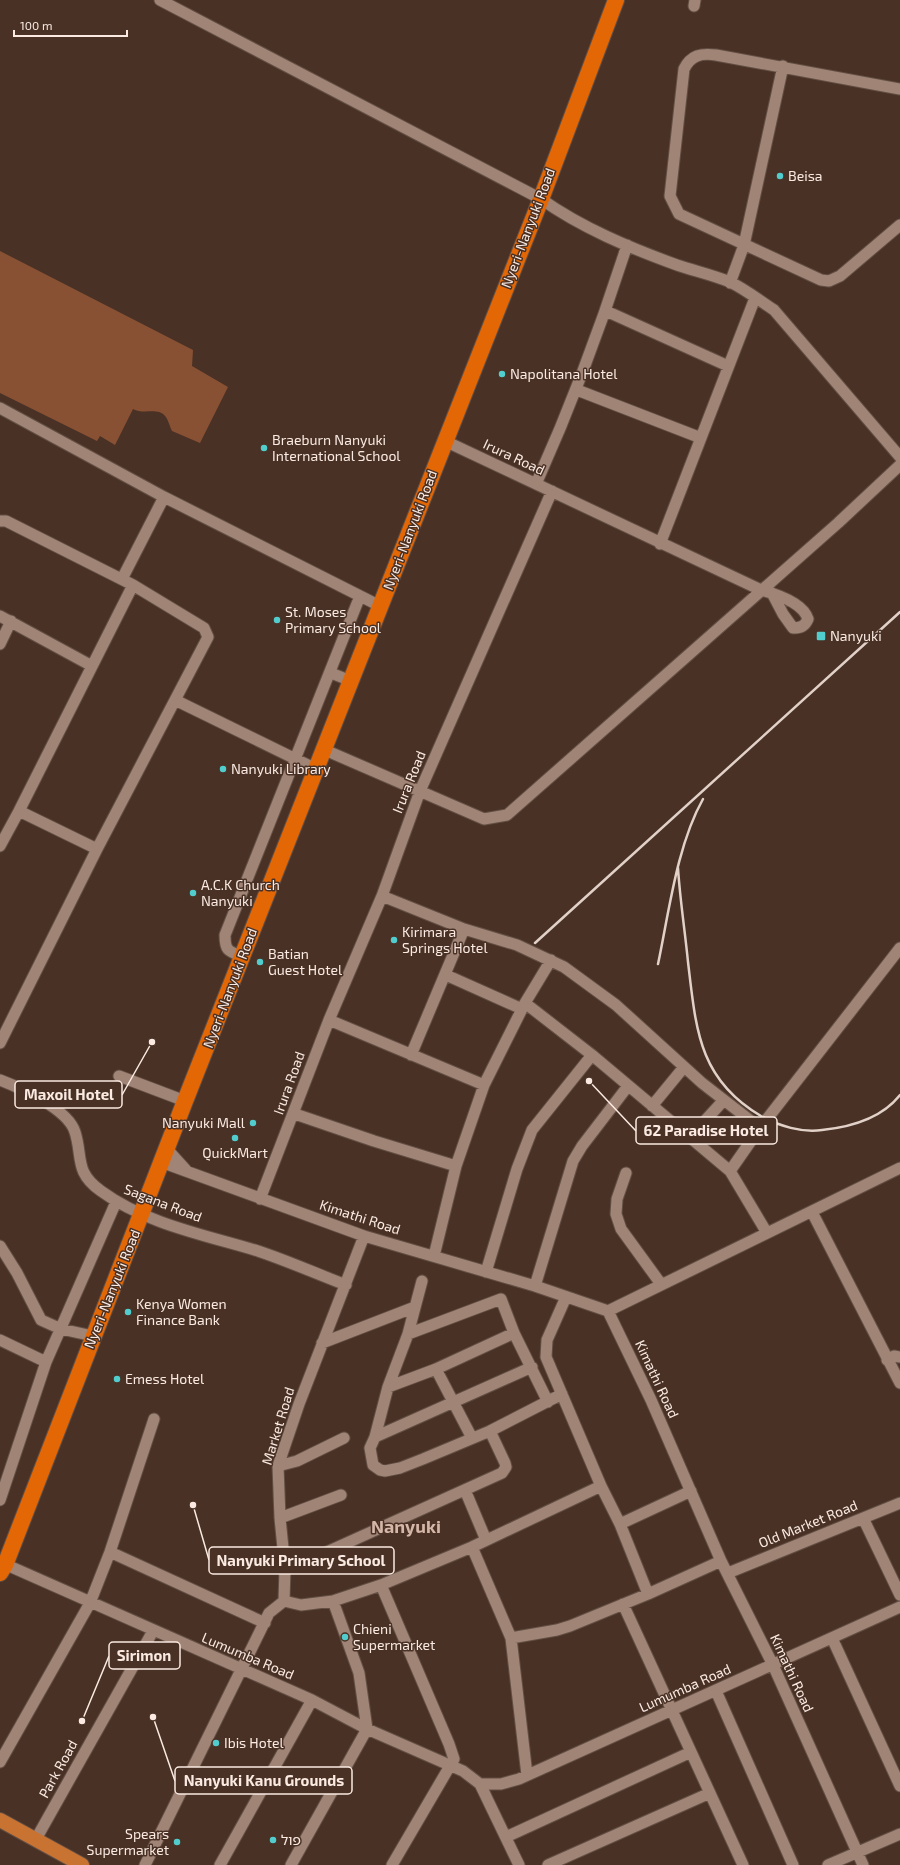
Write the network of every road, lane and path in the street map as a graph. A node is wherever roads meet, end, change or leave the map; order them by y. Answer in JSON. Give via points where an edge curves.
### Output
{"nodes":[{"id":1,"x":160,"y":0,"type":"edge"},
{"id":2,"x":616,"y":0,"type":"edge"},
{"id":3,"x":783,"y":66,"type":"junction"},
{"id":4,"x":900,"y":89,"type":"edge"},
{"id":5,"x":541,"y":199,"type":"junction"},
{"id":6,"x":900,"y":225,"type":"edge"},
{"id":7,"x":627,"y":245,"type":"junction"},
{"id":8,"x":744,"y":245,"type":"junction"},
{"id":9,"x":730,"y":283,"type":"junction"},
{"id":10,"x":755,"y":298,"type":"junction"},
{"id":11,"x":606,"y":311,"type":"junction"},
{"id":12,"x":728,"y":366,"type":"junction"},
{"id":13,"x":577,"y":390,"type":"junction"},
{"id":14,"x":0,"y":408,"type":"edge"},
{"id":15,"x":701,"y":438,"type":"junction"},
{"id":16,"x":445,"y":441,"type":"junction"},
{"id":17,"x":900,"y":457,"type":"edge"},
{"id":18,"x":900,"y":465,"type":"edge"},
{"id":19,"x":536,"y":484,"type":"junction"},
{"id":20,"x":552,"y":491,"type":"junction"},
{"id":21,"x":164,"y":497,"type":"junction"},
{"id":22,"x":0,"y":521,"type":"edge"},
{"id":23,"x":660,"y":544,"type":"junction"},
{"id":24,"x":122,"y":579,"type":"junction"},
{"id":25,"x":132,"y":585,"type":"junction"},
{"id":26,"x":761,"y":590,"type":"junction"},
{"id":27,"x":772,"y":592,"type":"dead end"},
{"id":28,"x":360,"y":596,"type":"junction"},
{"id":29,"x":380,"y":606,"type":"junction"},
{"id":30,"x":0,"y":616,"type":"edge"},
{"id":31,"x":11,"y":621,"type":"junction"},
{"id":32,"x":0,"y":644,"type":"edge"},
{"id":33,"x":92,"y":666,"type":"junction"},
{"id":34,"x":331,"y":673,"type":"junction"},
{"id":35,"x":351,"y":681,"type":"junction"},
{"id":36,"x":175,"y":700,"type":"junction"},
{"id":37,"x":325,"y":750,"type":"junction"},
{"id":38,"x":296,"y":759,"type":"junction"},
{"id":39,"x":316,"y":769,"type":"junction"},
{"id":40,"x":420,"y":791,"type":"junction"},
{"id":41,"x":20,"y":811,"type":"junction"},
{"id":42,"x":0,"y":846,"type":"edge"},
{"id":43,"x":97,"y":849,"type":"junction"},
{"id":44,"x":382,"y":896,"type":"junction"},
{"id":45,"x":464,"y":929,"type":"junction"},
{"id":46,"x":900,"y":948,"type":"edge"},
{"id":47,"x":243,"y":957,"type":"junction"},
{"id":48,"x":550,"y":960,"type":"junction"},
{"id":49,"x":446,"y":975,"type":"junction"},
{"id":50,"x":524,"y":1006,"type":"junction"},
{"id":51,"x":329,"y":1020,"type":"junction"},
{"id":52,"x":0,"y":1043,"type":"edge"},
{"id":53,"x":411,"y":1055,"type":"junction"},
{"id":54,"x":592,"y":1055,"type":"junction"},
{"id":55,"x":684,"y":1067,"type":"junction"},
{"id":56,"x":119,"y":1076,"type":"dead end"},
{"id":57,"x":0,"y":1080,"type":"edge"},
{"id":58,"x":484,"y":1085,"type":"junction"},
{"id":59,"x":628,"y":1086,"type":"junction"},
{"id":60,"x":724,"y":1100,"type":"junction"},
{"id":61,"x":185,"y":1101,"type":"junction"},
{"id":62,"x":652,"y":1106,"type":"junction"},
{"id":63,"x":294,"y":1114,"type":"junction"},
{"id":64,"x":760,"y":1128,"type":"junction"},
{"id":65,"x":690,"y":1137,"type":"junction"},
{"id":66,"x":164,"y":1155,"type":"junction"},
{"id":67,"x":456,"y":1166,"type":"junction"},
{"id":68,"x":900,"y":1168,"type":"edge"},
{"id":69,"x":730,"y":1171,"type":"junction"},
{"id":70,"x":626,"y":1173,"type":"dead end"},
{"id":71,"x":260,"y":1199,"type":"junction"},
{"id":72,"x":116,"y":1202,"type":"junction"},
{"id":73,"x":812,"y":1212,"type":"junction"},
{"id":74,"x":142,"y":1214,"type":"junction"},
{"id":75,"x":767,"y":1233,"type":"junction"},
{"id":76,"x":364,"y":1236,"type":"junction"},
{"id":77,"x":0,"y":1246,"type":"edge"},
{"id":78,"x":434,"y":1256,"type":"junction"},
{"id":79,"x":486,"y":1272,"type":"junction"},
{"id":80,"x":422,"y":1281,"type":"dead end"},
{"id":81,"x":661,"y":1284,"type":"junction"},
{"id":82,"x":346,"y":1285,"type":"junction"},
{"id":83,"x":535,"y":1286,"type":"junction"},
{"id":84,"x":566,"y":1297,"type":"junction"},
{"id":85,"x":416,"y":1307,"type":"junction"},
{"id":86,"x":608,"y":1311,"type":"junction"},
{"id":87,"x":61,"y":1328,"type":"junction"},
{"id":88,"x":514,"y":1333,"type":"junction"},
{"id":89,"x":408,"y":1334,"type":"junction"},
{"id":90,"x":93,"y":1336,"type":"junction"},
{"id":91,"x":0,"y":1340,"type":"edge"},
{"id":92,"x":322,"y":1343,"type":"junction"},
{"id":93,"x":900,"y":1357,"type":"edge"},
{"id":94,"x":887,"y":1360,"type":"junction"},
{"id":95,"x":46,"y":1362,"type":"junction"},
{"id":96,"x":532,"y":1367,"type":"junction"},
{"id":97,"x":436,"y":1369,"type":"junction"},
{"id":98,"x":900,"y":1383,"type":"edge"},
{"id":99,"x":388,"y":1388,"type":"junction"},
{"id":100,"x":562,"y":1394,"type":"junction"},
{"id":101,"x":454,"y":1401,"type":"junction"},
{"id":102,"x":548,"y":1402,"type":"junction"},
{"id":103,"x":154,"y":1419,"type":"dead end"},
{"id":104,"x":490,"y":1431,"type":"junction"},
{"id":105,"x":375,"y":1437,"type":"junction"},
{"id":106,"x":344,"y":1438,"type":"dead end"},
{"id":107,"x":472,"y":1438,"type":"junction"},
{"id":108,"x":278,"y":1466,"type":"junction"},
{"id":109,"x":601,"y":1486,"type":"junction"},
{"id":110,"x":465,"y":1490,"type":"junction"},
{"id":111,"x":691,"y":1492,"type":"junction"},
{"id":112,"x":1,"y":1494,"type":"edge"},
{"id":113,"x":341,"y":1495,"type":"dead end"},
{"id":114,"x":900,"y":1503,"type":"edge"},
{"id":115,"x":280,"y":1518,"type":"junction"},
{"id":116,"x":862,"y":1518,"type":"junction"},
{"id":117,"x":620,"y":1524,"type":"junction"},
{"id":118,"x":486,"y":1540,"type":"junction"},
{"id":119,"x":472,"y":1547,"type":"junction"},
{"id":120,"x":110,"y":1552,"type":"junction"},
{"id":121,"x":721,"y":1560,"type":"junction"},
{"id":122,"x":2,"y":1566,"type":"edge"},
{"id":123,"x":285,"y":1568,"type":"junction"},
{"id":124,"x":728,"y":1573,"type":"junction"},
{"id":125,"x":381,"y":1584,"type":"junction"},
{"id":126,"x":648,"y":1594,"type":"junction"},
{"id":127,"x":900,"y":1595,"type":"edge"},
{"id":128,"x":284,"y":1601,"type":"junction"},
{"id":129,"x":333,"y":1601,"type":"junction"},
{"id":130,"x":90,"y":1603,"type":"junction"},
{"id":131,"x":623,"y":1604,"type":"junction"},
{"id":132,"x":900,"y":1607,"type":"edge"},
{"id":133,"x":265,"y":1623,"type":"junction"},
{"id":134,"x":153,"y":1631,"type":"junction"},
{"id":135,"x":511,"y":1638,"type":"junction"},
{"id":136,"x":832,"y":1638,"type":"junction"},
{"id":137,"x":773,"y":1666,"type":"junction"},
{"id":138,"x":241,"y":1670,"type":"junction"},
{"id":139,"x":716,"y":1691,"type":"junction"},
{"id":140,"x":312,"y":1700,"type":"junction"},
{"id":141,"x":672,"y":1711,"type":"junction"},
{"id":142,"x":367,"y":1729,"type":"junction"},
{"id":143,"x":691,"y":1752,"type":"junction"},
{"id":144,"x":0,"y":1762,"type":"edge"},
{"id":145,"x":449,"y":1766,"type":"junction"},
{"id":146,"x":527,"y":1775,"type":"junction"},
{"id":147,"x":900,"y":1786,"type":"edge"},
{"id":148,"x":482,"y":1789,"type":"junction"},
{"id":149,"x":710,"y":1793,"type":"junction"},
{"id":150,"x":0,"y":1820,"type":"edge"},
{"id":151,"x":900,"y":1834,"type":"edge"},
{"id":152,"x":506,"y":1837,"type":"junction"},
{"id":153,"x":36,"y":1839,"type":"junction"},
{"id":154,"x":858,"y":1852,"type":"junction"},
{"id":155,"x":82,"y":1865,"type":"edge"},
{"id":156,"x":145,"y":1865,"type":"edge"},
{"id":157,"x":220,"y":1865,"type":"edge"},
{"id":158,"x":291,"y":1865,"type":"edge"},
{"id":159,"x":392,"y":1865,"type":"edge"},
{"id":160,"x":519,"y":1865,"type":"edge"},
{"id":161,"x":548,"y":1865,"type":"edge"},
{"id":162,"x":743,"y":1865,"type":"edge"},
{"id":163,"x":793,"y":1865,"type":"edge"},
{"id":164,"x":828,"y":1865,"type":"edge"},
{"id":165,"x":863,"y":1865,"type":"edge"}],
"edges":[{"from":1,"to":5,"type":"street"},
{"from":2,"to":5,"type":"highway","name":"Nyeri-Nanyuki Road"},
{"from":3,"to":4,"type":"street"},
{"from":3,"to":8,"type":"street"},
{"from":3,"to":8,"type":"street","via":[[707,54],[694,56],[684,69],[670,189],[671,202],[679,214]]},
{"from":5,"to":7,"type":"street","via":[[562,214]]},
{"from":5,"to":16,"type":"highway","name":"Nyeri-Nanyuki Road"},
{"from":6,"to":8,"type":"street","via":[[840,276],[829,280],[821,280]]},
{"from":7,"to":9,"type":"street"},
{"from":7,"to":11,"type":"street"},
{"from":8,"to":9,"type":"street"},
{"from":9,"to":10,"type":"street"},
{"from":10,"to":12,"type":"street"},
{"from":10,"to":17,"type":"street","via":[[774,310]]},
{"from":11,"to":12,"type":"street"},
{"from":11,"to":13,"type":"street"},
{"from":12,"to":15,"type":"street"},
{"from":13,"to":15,"type":"street"},
{"from":13,"to":19,"type":"street"},
{"from":14,"to":21,"type":"street"},
{"from":15,"to":23,"type":"street"},
{"from":16,"to":19,"type":"street","name":"Irura Road"},
{"from":16,"to":29,"type":"highway","name":"Nyeri-Nanyuki Road"},
{"from":18,"to":26,"type":"street"},
{"from":19,"to":20,"type":"street","name":"Irura Road"},
{"from":20,"to":23,"type":"street"},
{"from":20,"to":40,"type":"street","name":"Irura Road"},
{"from":21,"to":24,"type":"street"},
{"from":21,"to":28,"type":"street"},
{"from":22,"to":24,"type":"street","via":[[6,521]]},
{"from":23,"to":26,"type":"street"},
{"from":24,"to":25,"type":"street"},
{"from":25,"to":33,"type":"street"},
{"from":25,"to":36,"type":"street","via":[[207,631],[208,637]]},
{"from":26,"to":27,"type":"street"},
{"from":26,"to":40,"type":"street","via":[[507,816],[484,820]]},
{"from":28,"to":29,"type":"street"},
{"from":28,"to":34,"type":"street"},
{"from":29,"to":35,"type":"highway","name":"Nyeri-Nanyuki Road"},
{"from":30,"to":31,"type":"street"},
{"from":31,"to":32,"type":"street"},
{"from":31,"to":33,"type":"street"},
{"from":33,"to":41,"type":"street"},
{"from":34,"to":35,"type":"street"},
{"from":34,"to":38,"type":"street"},
{"from":35,"to":37,"type":"highway","name":"Nyeri-Nanyuki Road"},
{"from":36,"to":38,"type":"street"},
{"from":36,"to":43,"type":"street"},
{"from":37,"to":39,"type":"highway","name":"Nyeri-Nanyuki Road"},
{"from":37,"to":40,"type":"street"},
{"from":38,"to":39,"type":"street"},
{"from":38,"to":47,"type":"street","via":[[254,859],[226,935],[226,947],[229,951]]},
{"from":39,"to":47,"type":"highway","name":"Nyeri-Nanyuki Road"},
{"from":40,"to":44,"type":"street","name":"Irura Road"},
{"from":41,"to":42,"type":"street"},
{"from":41,"to":43,"type":"street"},
{"from":43,"to":52,"type":"street"},
{"from":44,"to":45,"type":"street"},
{"from":44,"to":51,"type":"street","name":"Irura Road"},
{"from":45,"to":48,"type":"street","via":[[517,945]]},
{"from":45,"to":49,"type":"street"},
{"from":46,"to":64,"type":"street"},
{"from":47,"to":61,"type":"highway","name":"Nyeri-Nanyuki Road"},
{"from":48,"to":50,"type":"street"},
{"from":48,"to":55,"type":"street","via":[[564,966],[616,1006]]},
{"from":49,"to":50,"type":"street"},
{"from":49,"to":53,"type":"street"},
{"from":50,"to":54,"type":"street"},
{"from":50,"to":58,"type":"street"},
{"from":51,"to":53,"type":"street"},
{"from":51,"to":63,"type":"street","name":"Irura Road"},
{"from":53,"to":58,"type":"street"},
{"from":54,"to":59,"type":"street"},
{"from":54,"to":79,"type":"street","via":[[532,1130],[517,1169]]},
{"from":55,"to":60,"type":"street"},
{"from":55,"to":62,"type":"street"},
{"from":56,"to":61,"type":"street"},
{"from":57,"to":72,"type":"street","name":"Sagana Road","via":[[40,1097],[58,1111],[75,1131],[80,1164],[84,1172],[98,1189]]},
{"from":58,"to":67,"type":"street"},
{"from":59,"to":62,"type":"street"},
{"from":59,"to":83,"type":"street","via":[[573,1161]]},
{"from":60,"to":64,"type":"street"},
{"from":60,"to":65,"type":"street"},
{"from":61,"to":66,"type":"highway","name":"Nyeri-Nanyuki Road"},
{"from":62,"to":65,"type":"street"},
{"from":63,"to":67,"type":"street"},
{"from":63,"to":71,"type":"street","name":"Irura Road"},
{"from":64,"to":69,"type":"street"},
{"from":65,"to":69,"type":"street"},
{"from":66,"to":71,"type":"street","name":"Kimathi Road","via":[[186,1170]]},
{"from":66,"to":74,"type":"highway","name":"Nyeri-Nanyuki Road"},
{"from":67,"to":78,"type":"street"},
{"from":68,"to":73,"type":"street"},
{"from":69,"to":75,"type":"street"},
{"from":70,"to":81,"type":"street","via":[[617,1199],[616,1214],[621,1229]]},
{"from":71,"to":76,"type":"street","name":"Kimathi Road"},
{"from":72,"to":74,"type":"street","name":"Sagana Road"},
{"from":72,"to":87,"type":"street"},
{"from":73,"to":75,"type":"street"},
{"from":73,"to":94,"type":"street"},
{"from":74,"to":82,"type":"street","name":"Sagana Road","via":[[260,1252]]},
{"from":74,"to":90,"type":"highway","name":"Nyeri-Nanyuki Road"},
{"from":75,"to":81,"type":"street"},
{"from":76,"to":78,"type":"street","name":"Kimathi Road"},
{"from":76,"to":82,"type":"street","name":"Market Road"},
{"from":77,"to":87,"type":"street","via":[[41,1320]]},
{"from":78,"to":79,"type":"street","name":"Kimathi Road"},
{"from":79,"to":83,"type":"street","name":"Kimathi Road"},
{"from":80,"to":85,"type":"street"},
{"from":81,"to":86,"type":"street"},
{"from":82,"to":92,"type":"street","name":"Market Road"},
{"from":83,"to":84,"type":"street","name":"Kimathi Road"},
{"from":84,"to":86,"type":"street","name":"Kimathi Road"},
{"from":84,"to":100,"type":"street","via":[[547,1340],[546,1350],[548,1364]]},
{"from":85,"to":89,"type":"street"},
{"from":85,"to":92,"type":"street"},
{"from":86,"to":111,"type":"street","name":"Kimathi Road"},
{"from":87,"to":90,"type":"street"},
{"from":87,"to":95,"type":"street"},
{"from":88,"to":89,"type":"street","via":[[499,1298]]},
{"from":88,"to":96,"type":"street"},
{"from":88,"to":97,"type":"street"},
{"from":89,"to":99,"type":"street"},
{"from":90,"to":122,"type":"highway","name":"Nyeri-Nanyuki Road"},
{"from":91,"to":95,"type":"street"},
{"from":92,"to":108,"type":"street","name":"Market Road"},
{"from":93,"to":94,"type":"street","via":[[894,1356]]},
{"from":94,"to":98,"type":"street"},
{"from":95,"to":112,"type":"street"},
{"from":96,"to":101,"type":"street"},
{"from":96,"to":102,"type":"street"},
{"from":97,"to":99,"type":"street"},
{"from":97,"to":101,"type":"street"},
{"from":99,"to":105,"type":"street"},
{"from":100,"to":102,"type":"street"},
{"from":100,"to":109,"type":"street"},
{"from":101,"to":105,"type":"street"},
{"from":101,"to":107,"type":"street"},
{"from":102,"to":104,"type":"street"},
{"from":103,"to":120,"type":"street"},
{"from":104,"to":107,"type":"street"},
{"from":104,"to":110,"type":"street","via":[[505,1463],[505,1470]]},
{"from":105,"to":107,"type":"street","via":[[370,1448],[371,1458],[373,1464],[385,1471],[400,1468]]},
{"from":106,"to":108,"type":"street","via":[[297,1461]]},
{"from":108,"to":115,"type":"street","name":"Market Road"},
{"from":109,"to":117,"type":"street"},
{"from":109,"to":118,"type":"street"},
{"from":110,"to":118,"type":"street"},
{"from":110,"to":123,"type":"street","via":[[318,1556]]},
{"from":111,"to":117,"type":"street"},
{"from":111,"to":121,"type":"street","name":"Kimathi Road"},
{"from":113,"to":115,"type":"street"},
{"from":114,"to":116,"type":"street","name":"Old Market Road"},
{"from":115,"to":123,"type":"street","name":"Market Road"},
{"from":116,"to":124,"type":"street","name":"Old Market Road"},
{"from":116,"to":127,"type":"street"},
{"from":117,"to":126,"type":"street"},
{"from":118,"to":119,"type":"street"},
{"from":119,"to":125,"type":"street"},
{"from":119,"to":135,"type":"street"},
{"from":120,"to":130,"type":"street"},
{"from":120,"to":133,"type":"street"},
{"from":121,"to":124,"type":"street","name":"Kimathi Road"},
{"from":121,"to":126,"type":"street"},
{"from":122,"to":130,"type":"street","name":"Lumumba Road"},
{"from":123,"to":128,"type":"street","name":"Market Road"},
{"from":124,"to":137,"type":"street","name":"Kimathi Road"},
{"from":125,"to":129,"type":"street"},
{"from":125,"to":145,"type":"street","via":[[452,1752],[454,1759]]},
{"from":126,"to":131,"type":"street"},
{"from":128,"to":129,"type":"street","via":[[301,1605]]},
{"from":128,"to":133,"type":"street","via":[[269,1613]]},
{"from":129,"to":142,"type":"street","via":[[358,1673]]},
{"from":130,"to":134,"type":"street","name":"Lumumba Road"},
{"from":130,"to":144,"type":"street"},
{"from":131,"to":135,"type":"street","via":[[557,1630]]},
{"from":131,"to":141,"type":"street"},
{"from":132,"to":136,"type":"street","name":"Lumumba Road"},
{"from":133,"to":138,"type":"street"},
{"from":134,"to":138,"type":"street","name":"Lumumba Road"},
{"from":134,"to":153,"type":"street","name":"Park Road"},
{"from":135,"to":146,"type":"street"},
{"from":136,"to":137,"type":"street","name":"Lumumba Road"},
{"from":136,"to":147,"type":"street"},
{"from":137,"to":139,"type":"street","name":"Lumumba Road"},
{"from":137,"to":154,"type":"street","name":"Kimathi Road"},
{"from":138,"to":140,"type":"street","name":"Lumumba Road"},
{"from":138,"to":156,"type":"street"},
{"from":139,"to":141,"type":"street","name":"Lumumba Road"},
{"from":139,"to":163,"type":"street"},
{"from":140,"to":142,"type":"street","name":"Lumumba Road"},
{"from":140,"to":157,"type":"street"},
{"from":141,"to":143,"type":"street"},
{"from":141,"to":146,"type":"street","name":"Lumumba Road"},
{"from":142,"to":145,"type":"street","name":"Lumumba Road"},
{"from":142,"to":158,"type":"street"},
{"from":143,"to":149,"type":"street"},
{"from":143,"to":152,"type":"street"},
{"from":145,"to":148,"type":"street","name":"Lumumba Road","via":[[472,1777]]},
{"from":145,"to":159,"type":"street"},
{"from":146,"to":148,"type":"street","name":"Lumumba Road"},
{"from":148,"to":152,"type":"street"},
{"from":149,"to":161,"type":"street"},
{"from":149,"to":162,"type":"street"},
{"from":150,"to":153,"type":"main road"},
{"from":151,"to":154,"type":"street"},
{"from":152,"to":160,"type":"street"},
{"from":153,"to":155,"type":"main road"},
{"from":154,"to":164,"type":"street"},
{"from":154,"to":165,"type":"street","name":"Kimathi Road"}]}
